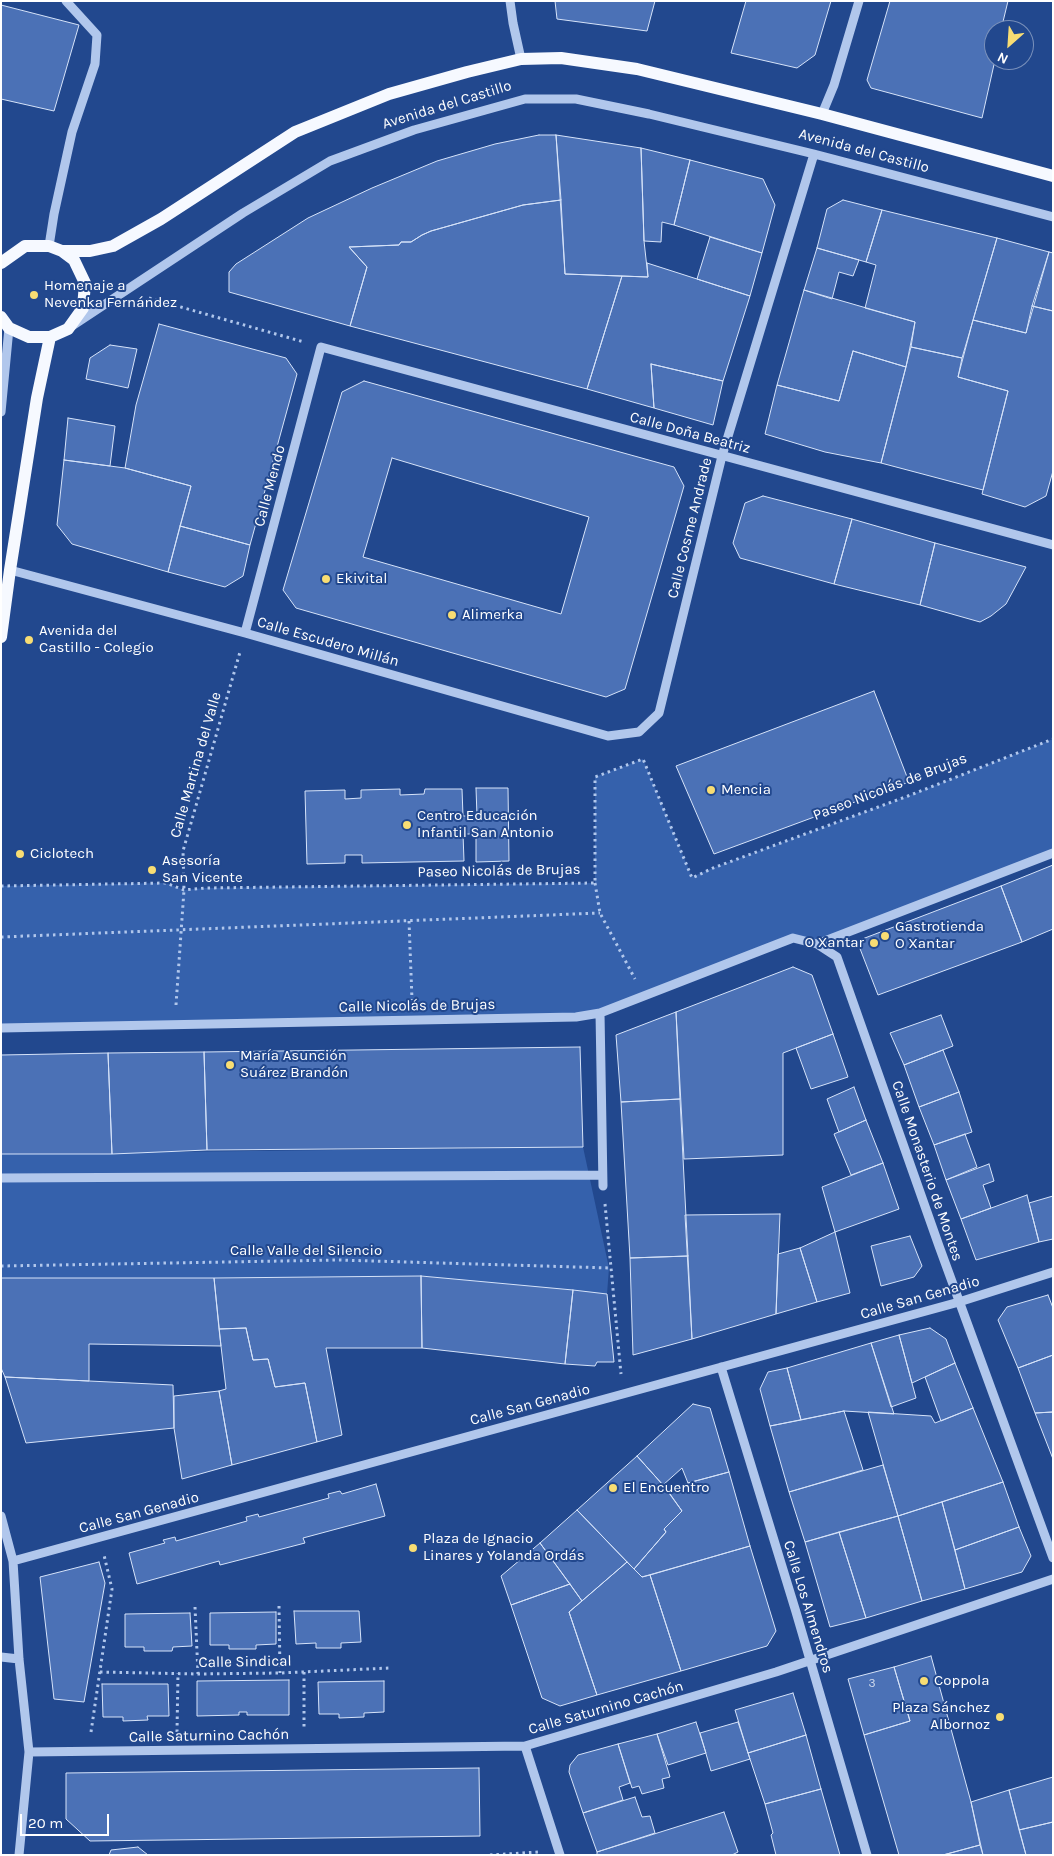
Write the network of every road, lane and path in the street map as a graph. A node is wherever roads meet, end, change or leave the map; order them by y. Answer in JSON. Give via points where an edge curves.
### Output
{"nodes":[{"id":1,"x":66,"y":1,"type":"edge"},
{"id":2,"x":510,"y":1,"type":"edge"},
{"id":3,"x":859,"y":1,"type":"edge"},
{"id":4,"x":522,"y":59,"type":"junction"},
{"id":5,"x":822,"y":114,"type":"junction"},
{"id":6,"x":814,"y":154,"type":"junction"},
{"id":7,"x":1053,"y":176,"type":"edge"},
{"id":8,"x":1053,"y":217,"type":"edge"},
{"id":9,"x":49,"y":246,"type":"junction"},
{"id":10,"x":62,"y":251,"type":"junction"},
{"id":11,"x":1,"y":263,"type":"edge"},
{"id":12,"x":126,"y":292,"type":"junction"},
{"id":13,"x":5,"y":323,"type":"edge"},
{"id":14,"x":68,"y":329,"type":"junction"},
{"id":15,"x":50,"y":337,"type":"junction"},
{"id":16,"x":321,"y":347,"type":"junction"},
{"id":17,"x":1,"y":412,"type":"edge"},
{"id":18,"x":722,"y":456,"type":"junction"},
{"id":19,"x":1053,"y":545,"type":"edge"},
{"id":20,"x":10,"y":570,"type":"junction"},
{"id":21,"x":246,"y":632,"type":"junction"},
{"id":22,"x":1,"y":637,"type":"edge"},
{"id":23,"x":639,"y":732,"type":"joint"},
{"id":24,"x":1053,"y":740,"type":"edge"},
{"id":25,"x":1053,"y":853,"type":"edge"},
{"id":26,"x":595,"y":883,"type":"junction"},
{"id":27,"x":1,"y":886,"type":"edge"},
{"id":28,"x":184,"y":890,"type":"junction"},
{"id":29,"x":600,"y":913,"type":"junction"},
{"id":30,"x":410,"y":921,"type":"junction"},
{"id":31,"x":180,"y":931,"type":"junction"},
{"id":32,"x":1,"y":937,"type":"edge"},
{"id":33,"x":818,"y":944,"type":"junction"},
{"id":34,"x":645,"y":996,"type":"junction"},
{"id":35,"x":600,"y":1014,"type":"junction"},
{"id":36,"x":412,"y":1020,"type":"junction"},
{"id":37,"x":174,"y":1025,"type":"junction"},
{"id":38,"x":1,"y":1028,"type":"edge"},
{"id":39,"x":602,"y":1175,"type":"junction"},
{"id":40,"x":1,"y":1178,"type":"edge"},
{"id":41,"x":603,"y":1186,"type":"joint"},
{"id":42,"x":1,"y":1266,"type":"edge"},
{"id":43,"x":611,"y":1268,"type":"junction"},
{"id":44,"x":1053,"y":1272,"type":"edge"},
{"id":45,"x":959,"y":1302,"type":"junction"},
{"id":46,"x":721,"y":1367,"type":"junction"},
{"id":47,"x":622,"y":1394,"type":"junction"},
{"id":48,"x":1,"y":1516,"type":"edge"},
{"id":49,"x":100,"y":1538,"type":"junction"},
{"id":50,"x":1053,"y":1558,"type":"edge"},
{"id":51,"x":13,"y":1562,"type":"junction"},
{"id":52,"x":1053,"y":1579,"type":"edge"},
{"id":53,"x":279,"y":1606,"type":"dead end"},
{"id":54,"x":195,"y":1607,"type":"dead end"},
{"id":55,"x":1,"y":1657,"type":"edge"},
{"id":56,"x":19,"y":1659,"type":"junction"},
{"id":57,"x":809,"y":1660,"type":"junction"},
{"id":58,"x":390,"y":1668,"type":"dead end"},
{"id":59,"x":100,"y":1672,"type":"junction"},
{"id":60,"x":304,"y":1672,"type":"junction"},
{"id":61,"x":178,"y":1673,"type":"junction"},
{"id":62,"x":280,"y":1673,"type":"junction"},
{"id":63,"x":198,"y":1674,"type":"junction"},
{"id":64,"x":525,"y":1746,"type":"junction"},
{"id":65,"x":304,"y":1748,"type":"junction"},
{"id":66,"x":177,"y":1750,"type":"junction"},
{"id":67,"x":88,"y":1751,"type":"junction"},
{"id":68,"x":29,"y":1752,"type":"junction"},
{"id":69,"x":560,"y":1853,"type":"edge"},
{"id":70,"x":19,"y":1855,"type":"edge"},
{"id":71,"x":490,"y":1855,"type":"edge"},
{"id":72,"x":867,"y":1855,"type":"edge"}],
"edges":[{"from":1,"to":9,"type":"street","via":[[97,35],[95,64],[72,132]]},
{"from":2,"to":4,"type":"street"},
{"from":3,"to":5,"type":"street"},
{"from":4,"to":5,"type":"main road","name":"Avenida del Castillo","via":[[561,58],[636,69]]},
{"from":4,"to":10,"type":"main road","name":"Avenida del Castillo","via":[[389,94],[295,132],[161,219],[113,246],[90,251]]},
{"from":5,"to":7,"type":"main road","name":"Avenida del Castillo"},
{"from":6,"to":8,"type":"street","name":"Avenida del Castillo"},
{"from":6,"to":12,"type":"street","name":"Avenida del Castillo","via":[[576,99],[525,99],[414,130],[330,161],[243,213]]},
{"from":6,"to":18,"type":"street","name":"Calle Cosme Andrade"},
{"from":9,"to":10,"type":"main road"},
{"from":9,"to":11,"type":"main road","via":[[25,246]]},
{"from":10,"to":14,"type":"main road","via":[[74,260],[85,283],[83,308]]},
{"from":12,"to":14,"type":"street","name":"Avenida del Castillo"},
{"from":12,"to":16,"type":"path"},
{"from":13,"to":15,"type":"main road","via":[[28,337]]},
{"from":13,"to":17,"type":"street"},
{"from":14,"to":15,"type":"main road"},
{"from":15,"to":20,"type":"main road"},
{"from":16,"to":18,"type":"street","name":"Calle Doña Beatriz"},
{"from":16,"to":21,"type":"street","name":"Calle Mendo"},
{"from":18,"to":19,"type":"street","name":"Calle Doña Beatriz"},
{"from":18,"to":23,"type":"street","name":"Calle Cosme Andrade","via":[[659,713]]},
{"from":20,"to":21,"type":"street","name":"Calle Escudero Millán"},
{"from":20,"to":22,"type":"main road"},
{"from":21,"to":23,"type":"street","name":"Calle Escudero Millán","via":[[608,736]]},
{"from":21,"to":28,"type":"path","name":"Calle Martina del Valle","via":[[183,851]]},
{"from":24,"to":26,"type":"path","name":"Paseo Nicolás de Brujas","via":[[692,878],[643,758],[595,777]]},
{"from":25,"to":33,"type":"street"},
{"from":26,"to":28,"type":"path","name":"Paseo Nicolás de Brujas"},
{"from":26,"to":29,"type":"path"},
{"from":27,"to":28,"type":"path","name":"Paseo Nicolás de Brujas","via":[[166,883]]},
{"from":28,"to":31,"type":"path","name":"Calle Martina del Valle"},
{"from":29,"to":30,"type":"path"},
{"from":29,"to":34,"type":"path"},
{"from":30,"to":31,"type":"path"},
{"from":30,"to":36,"type":"path"},
{"from":31,"to":32,"type":"path"},
{"from":31,"to":37,"type":"path","name":"Calle Martina del Valle"},
{"from":33,"to":34,"type":"street","name":"Calle Nicolás de Brujas","via":[[793,938]]},
{"from":33,"to":45,"type":"street","name":"Calle Monasterio de Montes","via":[[837,957]]},
{"from":34,"to":35,"type":"street","name":"Calle Nicolás de Brujas"},
{"from":35,"to":36,"type":"street","name":"Calle Nicolás de Brujas"},
{"from":35,"to":39,"type":"street"},
{"from":36,"to":37,"type":"street","name":"Calle Nicolás de Brujas"},
{"from":37,"to":38,"type":"street","name":"Calle Nicolás de Brujas"},
{"from":39,"to":40,"type":"street"},
{"from":39,"to":41,"type":"street"},
{"from":41,"to":43,"type":"path"},
{"from":42,"to":43,"type":"path","name":"Calle Valle del Silencio","via":[[338,1260]]},
{"from":43,"to":47,"type":"path"},
{"from":44,"to":45,"type":"street","name":"Calle San Genadio"},
{"from":45,"to":46,"type":"street","name":"Calle San Genadio"},
{"from":45,"to":50,"type":"street","name":"Calle Monasterio de Montes"},
{"from":46,"to":47,"type":"street","name":"Calle San Genadio"},
{"from":46,"to":57,"type":"street","name":"Calle Los Almendros"},
{"from":47,"to":49,"type":"street","name":"Calle San Genadio"},
{"from":48,"to":51,"type":"street"},
{"from":49,"to":51,"type":"street","name":"Calle San Genadio"},
{"from":49,"to":59,"type":"path","via":[[112,1589]]},
{"from":51,"to":56,"type":"street"},
{"from":52,"to":57,"type":"street","name":"Calle Saturnino Cachón"},
{"from":53,"to":62,"type":"path"},
{"from":54,"to":63,"type":"path"},
{"from":55,"to":56,"type":"street"},
{"from":56,"to":68,"type":"street"},
{"from":57,"to":64,"type":"street","name":"Calle Saturnino Cachón"},
{"from":57,"to":72,"type":"street","name":"Calle Los Almendros"},
{"from":58,"to":60,"type":"path","name":"Calle Sindical"},
{"from":59,"to":61,"type":"path","name":"Calle Sindical"},
{"from":59,"to":67,"type":"path"},
{"from":60,"to":62,"type":"path","name":"Calle Sindical"},
{"from":60,"to":65,"type":"path"},
{"from":61,"to":63,"type":"path","name":"Calle Sindical"},
{"from":61,"to":66,"type":"path"},
{"from":62,"to":63,"type":"path","name":"Calle Sindical"},
{"from":64,"to":65,"type":"street","name":"Calle Saturnino Cachón"},
{"from":64,"to":69,"type":"street"},
{"from":65,"to":66,"type":"street","name":"Calle Saturnino Cachón"},
{"from":66,"to":67,"type":"street","name":"Calle Saturnino Cachón"},
{"from":67,"to":68,"type":"street","name":"Calle Saturnino Cachón"},
{"from":68,"to":70,"type":"street"},
{"from":69,"to":71,"type":"path"}]}
